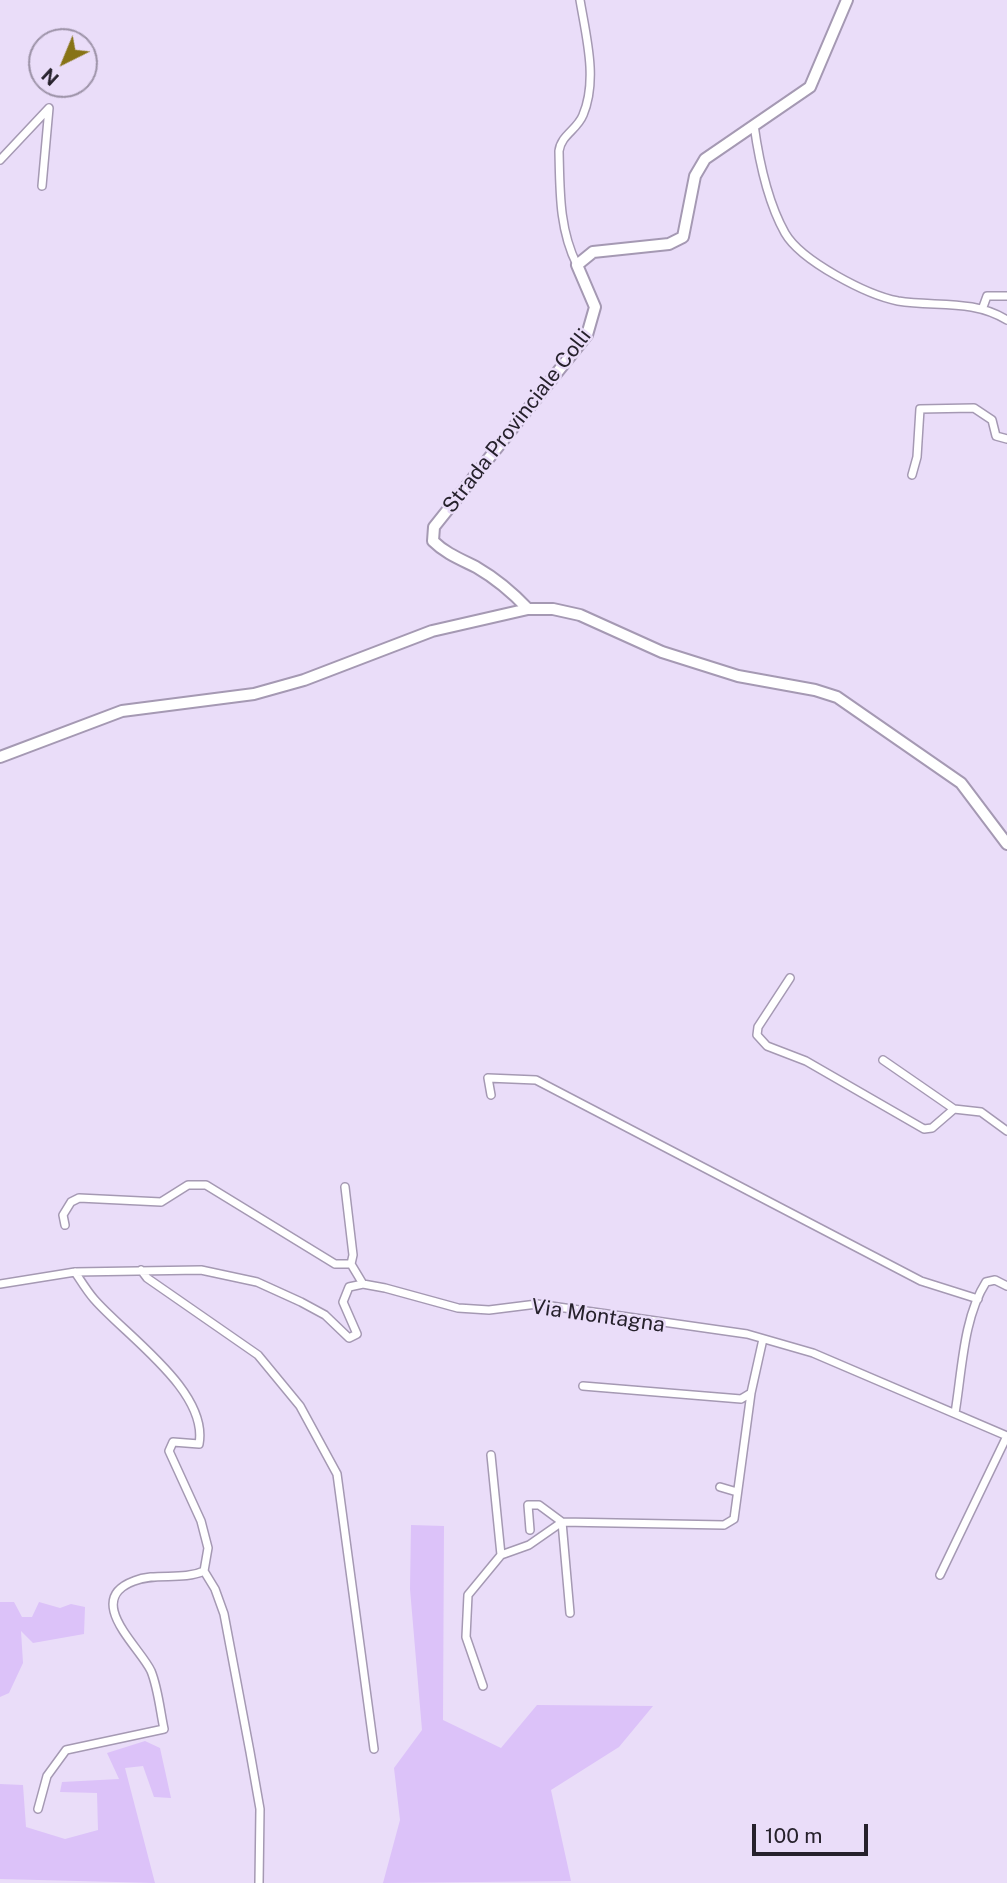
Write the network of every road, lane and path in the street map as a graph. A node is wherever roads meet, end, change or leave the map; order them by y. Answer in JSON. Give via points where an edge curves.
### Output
{"nodes":[{"id":1,"x":580,"y":0,"type":"edge"},
{"id":2,"x":847,"y":0,"type":"edge"},
{"id":3,"x":754,"y":125,"type":"junction"},
{"id":4,"x":0,"y":160,"type":"edge"},
{"id":5,"x":42,"y":186,"type":"dead end"},
{"id":6,"x":577,"y":265,"type":"junction"},
{"id":7,"x":1007,"y":296,"type":"edge"},
{"id":8,"x":983,"y":307,"type":"junction"},
{"id":9,"x":1007,"y":320,"type":"edge"},
{"id":10,"x":1007,"y":439,"type":"edge"},
{"id":11,"x":912,"y":475,"type":"dead end"},
{"id":12,"x":528,"y":610,"type":"junction"},
{"id":13,"x":0,"y":757,"type":"edge"},
{"id":14,"x":1007,"y":844,"type":"edge"},
{"id":15,"x":790,"y":978,"type":"dead end"},
{"id":16,"x":883,"y":1060,"type":"dead end"},
{"id":17,"x":491,"y":1095,"type":"dead end"},
{"id":18,"x":954,"y":1109,"type":"junction"},
{"id":19,"x":1007,"y":1130,"type":"edge"},
{"id":20,"x":345,"y":1187,"type":"dead end"},
{"id":21,"x":65,"y":1224,"type":"dead end"},
{"id":22,"x":351,"y":1265,"type":"junction"},
{"id":23,"x":141,"y":1270,"type":"junction"},
{"id":24,"x":75,"y":1272,"type":"junction"},
{"id":25,"x":0,"y":1284,"type":"edge"},
{"id":26,"x":363,"y":1284,"type":"junction"},
{"id":27,"x":1007,"y":1286,"type":"edge"},
{"id":28,"x":978,"y":1299,"type":"junction"},
{"id":29,"x":357,"y":1334,"type":"junction"},
{"id":30,"x":763,"y":1339,"type":"junction"},
{"id":31,"x":365,"y":1340,"type":"dead end"},
{"id":32,"x":583,"y":1386,"type":"dead end"},
{"id":33,"x":751,"y":1393,"type":"junction"},
{"id":34,"x":955,"y":1413,"type":"junction"},
{"id":35,"x":1007,"y":1436,"type":"edge"},
{"id":36,"x":491,"y":1455,"type":"dead end"},
{"id":37,"x":720,"y":1487,"type":"dead end"},
{"id":38,"x":737,"y":1492,"type":"junction"},
{"id":39,"x":562,"y":1522,"type":"junction"},
{"id":40,"x":530,"y":1530,"type":"dead end"},
{"id":41,"x":501,"y":1555,"type":"junction"},
{"id":42,"x":204,"y":1571,"type":"junction"},
{"id":43,"x":940,"y":1575,"type":"dead end"},
{"id":44,"x":570,"y":1613,"type":"dead end"},
{"id":45,"x":483,"y":1686,"type":"dead end"},
{"id":46,"x":374,"y":1749,"type":"dead end"},
{"id":47,"x":38,"y":1809,"type":"dead end"},
{"id":48,"x":259,"y":1883,"type":"edge"}],
"edges":[{"from":1,"to":6,"type":"street","via":[[590,93],[582,118],[560,142],[559,151],[562,226]]},
{"from":2,"to":3,"type":"main road","via":[[810,87]]},
{"from":3,"to":6,"type":"main road","via":[[705,159],[695,176],[683,237],[669,244],[593,252]]},
{"from":3,"to":8,"type":"street","via":[[769,194],[786,235],[802,251],[865,291],[898,301]]},
{"from":4,"to":5,"type":"street","via":[[49,108]]},
{"from":6,"to":12,"type":"main road","name":"Strada Provinciale Colli","via":[[595,307],[587,335],[435,527],[433,541],[478,568]]},
{"from":7,"to":8,"type":"street","via":[[987,296]]},
{"from":8,"to":9,"type":"street"},
{"from":10,"to":11,"type":"street","via":[[996,436],[992,420],[974,408],[920,409]]},
{"from":12,"to":13,"type":"main road","via":[[432,631],[254,694],[122,711]]},
{"from":12,"to":14,"type":"main road","via":[[580,615],[662,652],[737,676],[837,697],[961,783]]},
{"from":15,"to":18,"type":"street","via":[[758,1027],[757,1035],[767,1046],[806,1061],[924,1129],[932,1128]]},
{"from":16,"to":18,"type":"street"},
{"from":17,"to":28,"type":"street","via":[[488,1078],[536,1080],[911,1276]]},
{"from":18,"to":19,"type":"street","via":[[982,1112]]},
{"from":20,"to":22,"type":"street"},
{"from":21,"to":22,"type":"street","via":[[63,1215],[79,1198],[161,1202],[188,1185],[206,1185],[335,1264]]},
{"from":22,"to":26,"type":"street"},
{"from":23,"to":24,"type":"street"},
{"from":23,"to":29,"type":"street","via":[[201,1270],[257,1282],[325,1315],[349,1338]]},
{"from":23,"to":46,"type":"street","via":[[258,1355],[300,1406],[337,1474]]},
{"from":24,"to":25,"type":"street"},
{"from":24,"to":42,"type":"street","via":[[94,1299],[182,1390],[201,1429],[198,1444],[173,1442],[169,1451],[201,1521],[208,1548]]},
{"from":26,"to":29,"type":"street","via":[[349,1287],[343,1302]]},
{"from":26,"to":30,"type":"street","name":"Via Montagna","via":[[458,1308],[489,1310],[537,1304]]},
{"from":27,"to":28,"type":"street","via":[[995,1280],[986,1282]]},
{"from":28,"to":34,"type":"street"},
{"from":29,"to":31,"type":"street"},
{"from":30,"to":33,"type":"street"},
{"from":30,"to":34,"type":"street","name":"Via Montagna","via":[[813,1353]]},
{"from":32,"to":33,"type":"street","via":[[741,1399]]},
{"from":33,"to":38,"type":"street"},
{"from":34,"to":35,"type":"street","name":"Via Montagna"},
{"from":35,"to":43,"type":"street"},
{"from":36,"to":41,"type":"street"},
{"from":37,"to":38,"type":"street"},
{"from":38,"to":39,"type":"street","via":[[734,1519],[724,1525]]},
{"from":39,"to":40,"type":"street","via":[[539,1505],[528,1505]]},
{"from":39,"to":41,"type":"street","via":[[529,1545]]},
{"from":39,"to":44,"type":"street"},
{"from":41,"to":45,"type":"street","via":[[468,1595],[466,1637]]},
{"from":42,"to":47,"type":"street","via":[[132,1581],[113,1605],[116,1619],[152,1673],[164,1729],[66,1750],[47,1776]]},
{"from":42,"to":48,"type":"street","via":[[223,1614],[250,1752],[260,1809]]}]}
